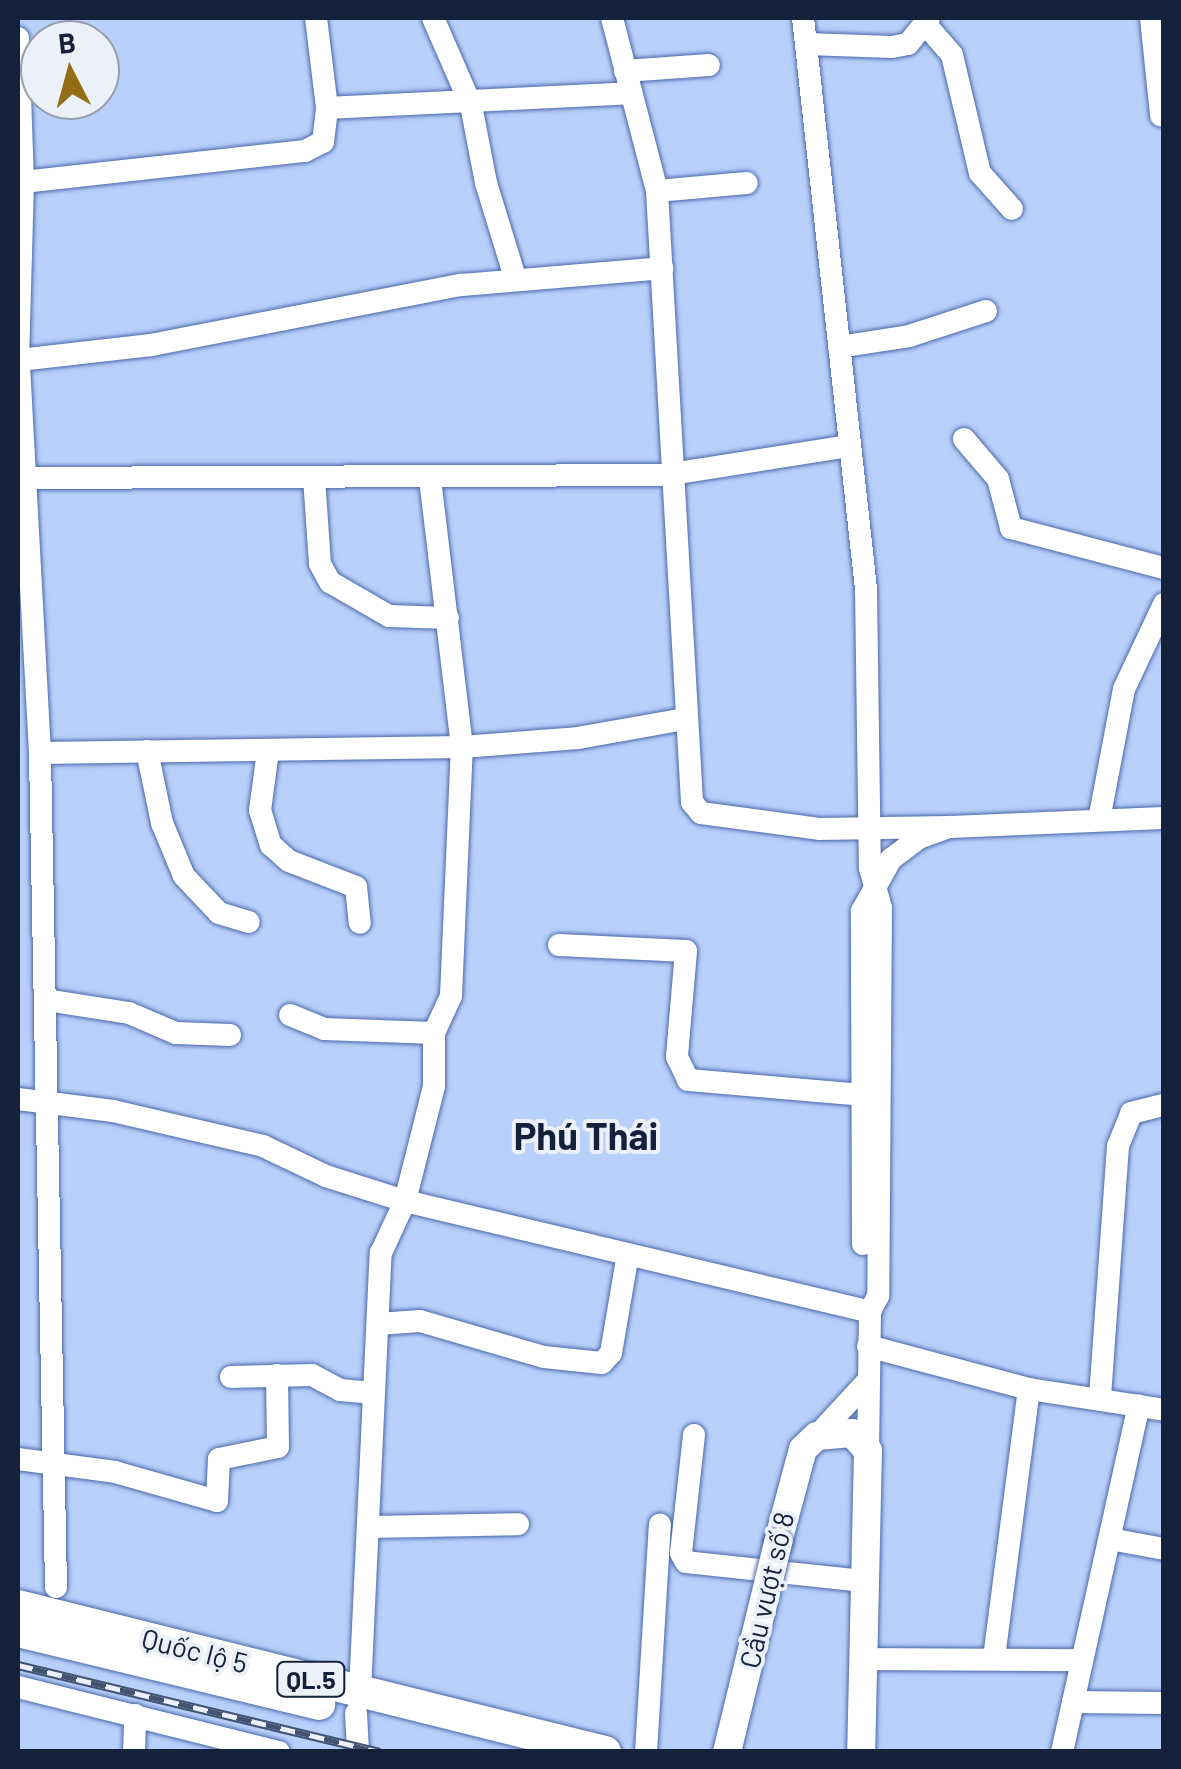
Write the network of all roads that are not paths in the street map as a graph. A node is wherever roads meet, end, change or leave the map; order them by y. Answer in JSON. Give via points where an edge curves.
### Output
{"nodes":[{"id":1,"x":316,"y":18,"type":"edge"},
{"id":2,"x":433,"y":18,"type":"edge"},
{"id":3,"x":612,"y":18,"type":"edge"},
{"id":4,"x":803,"y":18,"type":"edge"},
{"id":5,"x":1151,"y":18,"type":"edge"},
{"id":6,"x":928,"y":22,"type":"edge"},
{"id":7,"x":18,"y":38,"type":"edge"},
{"id":8,"x":807,"y":44,"type":"junction"},
{"id":9,"x":709,"y":65,"type":"dead end"},
{"id":10,"x":627,"y":82,"type":"junction"},
{"id":11,"x":471,"y":105,"type":"junction"},
{"id":12,"x":327,"y":108,"type":"junction"},
{"id":13,"x":1161,"y":115,"type":"dead end"},
{"id":14,"x":23,"y":182,"type":"junction"},
{"id":15,"x":747,"y":184,"type":"dead end"},
{"id":16,"x":657,"y":190,"type":"junction"},
{"id":17,"x":1012,"y":209,"type":"dead end"},
{"id":18,"x":662,"y":268,"type":"junction"},
{"id":19,"x":515,"y":277,"type":"junction"},
{"id":20,"x":986,"y":311,"type":"dead end"},
{"id":21,"x":839,"y":347,"type":"junction"},
{"id":22,"x":18,"y":360,"type":"edge"},
{"id":23,"x":964,"y":440,"type":"dead end"},
{"id":24,"x":850,"y":446,"type":"junction"},
{"id":25,"x":673,"y":473,"type":"junction"},
{"id":26,"x":430,"y":477,"type":"junction"},
{"id":27,"x":27,"y":478,"type":"junction"},
{"id":28,"x":314,"y":478,"type":"junction"},
{"id":29,"x":1164,"y":568,"type":"edge"},
{"id":30,"x":1164,"y":604,"type":"edge"},
{"id":31,"x":448,"y":618,"type":"junction"},
{"id":32,"x":23,"y":625,"type":"edge"},
{"id":33,"x":685,"y":719,"type":"junction"},
{"id":34,"x":462,"y":747,"type":"junction"},
{"id":35,"x":147,"y":751,"type":"junction"},
{"id":36,"x":268,"y":751,"type":"junction"},
{"id":37,"x":40,"y":753,"type":"junction"},
{"id":38,"x":1164,"y":818,"type":"edge"},
{"id":39,"x":1099,"y":820,"type":"junction"},
{"id":40,"x":950,"y":826,"type":"junction"},
{"id":41,"x":870,"y":831,"type":"junction"},
{"id":42,"x":879,"y":882,"type":"junction"},
{"id":43,"x":249,"y":922,"type":"dead end"},
{"id":44,"x":360,"y":924,"type":"dead end"},
{"id":45,"x":559,"y":945,"type":"dead end"},
{"id":46,"x":46,"y":1000,"type":"junction"},
{"id":47,"x":290,"y":1016,"type":"dead end"},
{"id":48,"x":434,"y":1032,"type":"junction"},
{"id":49,"x":230,"y":1035,"type":"dead end"},
{"id":50,"x":862,"y":1095,"type":"junction"},
{"id":51,"x":18,"y":1099,"type":"edge"},
{"id":52,"x":49,"y":1103,"type":"junction"},
{"id":53,"x":1164,"y":1105,"type":"edge"},
{"id":54,"x":405,"y":1201,"type":"junction"},
{"id":55,"x":628,"y":1254,"type":"junction"},
{"id":56,"x":870,"y":1312,"type":"junction"},
{"id":57,"x":378,"y":1324,"type":"junction"},
{"id":58,"x":868,"y":1346,"type":"junction"},
{"id":59,"x":277,"y":1375,"type":"junction"},
{"id":60,"x":231,"y":1377,"type":"dead end"},
{"id":61,"x":866,"y":1384,"type":"junction"},
{"id":62,"x":1030,"y":1388,"type":"junction"},
{"id":63,"x":374,"y":1394,"type":"junction"},
{"id":64,"x":1100,"y":1396,"type":"junction"},
{"id":65,"x":1139,"y":1405,"type":"junction"},
{"id":66,"x":1164,"y":1410,"type":"edge"},
{"id":67,"x":694,"y":1434,"type":"dead end"},
{"id":68,"x":817,"y":1436,"type":"junction"},
{"id":69,"x":868,"y":1451,"type":"junction"},
{"id":70,"x":18,"y":1459,"type":"edge"},
{"id":71,"x":53,"y":1463,"type":"junction"},
{"id":72,"x":518,"y":1524,"type":"dead end"},
{"id":73,"x":660,"y":1524,"type":"dead end"},
{"id":74,"x":368,"y":1527,"type":"junction"},
{"id":75,"x":1110,"y":1539,"type":"junction"},
{"id":76,"x":1164,"y":1549,"type":"edge"},
{"id":77,"x":864,"y":1581,"type":"junction"},
{"id":78,"x":56,"y":1587,"type":"dead end"},
{"id":79,"x":18,"y":1606,"type":"edge"},
{"id":80,"x":18,"y":1631,"type":"edge"},
{"id":81,"x":994,"y":1658,"type":"junction"},
{"id":82,"x":863,"y":1659,"type":"junction"},
{"id":83,"x":1082,"y":1660,"type":"junction"},
{"id":84,"x":18,"y":1687,"type":"edge"},
{"id":85,"x":358,"y":1702,"type":"junction"},
{"id":86,"x":1073,"y":1702,"type":"junction"},
{"id":87,"x":1164,"y":1703,"type":"edge"},
{"id":88,"x":135,"y":1715,"type":"junction"},
{"id":89,"x":244,"y":1747,"type":"edge"},
{"id":90,"x":134,"y":1752,"type":"edge"},
{"id":91,"x":279,"y":1752,"type":"edge"},
{"id":92,"x":358,"y":1752,"type":"edge"},
{"id":93,"x":515,"y":1752,"type":"edge"},
{"id":94,"x":605,"y":1752,"type":"edge"},
{"id":95,"x":646,"y":1752,"type":"edge"},
{"id":96,"x":727,"y":1752,"type":"edge"},
{"id":97,"x":862,"y":1752,"type":"edge"},
{"id":98,"x":1062,"y":1752,"type":"edge"}],
"edges":[{"from":1,"to":12,"type":"street"},
{"from":2,"to":11,"type":"street"},
{"from":3,"to":10,"type":"street"},
{"from":4,"to":8,"type":"street"},
{"from":5,"to":13,"type":"street"},
{"from":6,"to":8,"type":"street","via":[[908,44],[892,47]]},
{"from":6,"to":17,"type":"street","via":[[952,55],[980,173]]},
{"from":7,"to":14,"type":"street"},
{"from":8,"to":21,"type":"street"},
{"from":9,"to":10,"type":"street"},
{"from":10,"to":11,"type":"street"},
{"from":10,"to":16,"type":"street"},
{"from":11,"to":12,"type":"street"},
{"from":11,"to":19,"type":"street"},
{"from":12,"to":14,"type":"street","via":[[323,142],[305,151]]},
{"from":14,"to":22,"type":"street"},
{"from":15,"to":16,"type":"street"},
{"from":16,"to":18,"type":"street"},
{"from":18,"to":19,"type":"street"},
{"from":18,"to":25,"type":"street"},
{"from":19,"to":22,"type":"street","via":[[151,344]]},
{"from":20,"to":21,"type":"street","via":[[910,336]]},
{"from":21,"to":24,"type":"street"},
{"from":22,"to":27,"type":"street"},
{"from":23,"to":29,"type":"street","via":[[998,480],[1011,528]]},
{"from":24,"to":25,"type":"street"},
{"from":24,"to":41,"type":"street","via":[[866,589]]},
{"from":25,"to":26,"type":"street"},
{"from":25,"to":33,"type":"street"},
{"from":26,"to":28,"type":"street"},
{"from":26,"to":31,"type":"street"},
{"from":27,"to":28,"type":"street"},
{"from":27,"to":32,"type":"street"},
{"from":28,"to":31,"type":"street","via":[[320,564],[330,582],[389,616]]},
{"from":30,"to":39,"type":"street","via":[[1124,689]]},
{"from":31,"to":34,"type":"street"},
{"from":32,"to":37,"type":"street"},
{"from":33,"to":34,"type":"street","via":[[578,738]]},
{"from":33,"to":41,"type":"street","via":[[692,802],[701,813]]},
{"from":34,"to":36,"type":"street"},
{"from":34,"to":48,"type":"street","via":[[451,996]]},
{"from":35,"to":36,"type":"street"},
{"from":35,"to":37,"type":"street"},
{"from":35,"to":43,"type":"street","via":[[162,823],[184,876],[218,913]]},
{"from":36,"to":44,"type":"street","via":[[260,810],[271,845],[289,860],[356,887]]},
{"from":37,"to":46,"type":"street"},
{"from":38,"to":39,"type":"street"},
{"from":39,"to":40,"type":"street"},
{"from":40,"to":41,"type":"street"},
{"from":40,"to":42,"type":"street","via":[[891,859]]},
{"from":41,"to":42,"type":"street","via":[[870,868]]},
{"from":42,"to":50,"type":"street","via":[[862,912]]},
{"from":42,"to":56,"type":"street","via":[[878,1296]]},
{"from":45,"to":50,"type":"street","via":[[686,951],[677,1056],[688,1080]]},
{"from":46,"to":49,"type":"street","via":[[129,1013],[176,1033]]},
{"from":46,"to":52,"type":"street"},
{"from":47,"to":48,"type":"street","via":[[324,1028]]},
{"from":48,"to":54,"type":"street","via":[[434,1086]]},
{"from":50,"to":56,"type":"street","via":[[864,1293]]},
{"from":51,"to":52,"type":"street"},
{"from":52,"to":54,"type":"street","via":[[264,1146],[326,1176]]},
{"from":52,"to":71,"type":"street"},
{"from":53,"to":64,"type":"street","via":[[1131,1114],[1118,1146]]},
{"from":54,"to":55,"type":"street"},
{"from":54,"to":57,"type":"street","via":[[381,1253]]},
{"from":55,"to":56,"type":"street"},
{"from":55,"to":57,"type":"street","via":[[610,1352],[602,1363],[544,1357],[420,1321]]},
{"from":56,"to":58,"type":"street"},
{"from":57,"to":63,"type":"street"},
{"from":58,"to":61,"type":"street"},
{"from":58,"to":62,"type":"street"},
{"from":59,"to":60,"type":"street"},
{"from":59,"to":63,"type":"street","via":[[318,1376],[340,1390]]},
{"from":59,"to":71,"type":"street","via":[[278,1447],[219,1459],[217,1501]]},
{"from":61,"to":68,"type":"street","name":"Cầu vượt số 8"},
{"from":61,"to":69,"type":"street"},
{"from":62,"to":64,"type":"street"},
{"from":62,"to":81,"type":"street"},
{"from":63,"to":74,"type":"street"},
{"from":64,"to":65,"type":"street"},
{"from":65,"to":66,"type":"street"},
{"from":65,"to":75,"type":"street"},
{"from":67,"to":77,"type":"street","via":[[686,1562]]},
{"from":68,"to":69,"type":"main road","via":[[852,1433]]},
{"from":68,"to":96,"type":"main road","name":"Cầu vượt số 8","bridge":true,"via":[[796,1462]]},
{"from":69,"to":77,"type":"main road"},
{"from":70,"to":71,"type":"street"},
{"from":71,"to":78,"type":"street"},
{"from":72,"to":74,"type":"street"},
{"from":73,"to":95,"type":"street"},
{"from":74,"to":85,"type":"street"},
{"from":75,"to":76,"type":"street"},
{"from":75,"to":83,"type":"street"},
{"from":77,"to":82,"type":"main road"},
{"from":79,"to":85,"type":"highway","name":"Quốc lộ 5","number":"QL.5"},
{"from":80,"to":85,"type":"highway","name":"Quốc lộ 5","number":"QL.5"},
{"from":81,"to":82,"type":"street"},
{"from":81,"to":83,"type":"street"},
{"from":82,"to":97,"type":"main road"},
{"from":83,"to":86,"type":"street"},
{"from":84,"to":88,"type":"street"},
{"from":85,"to":92,"type":"street"},
{"from":85,"to":93,"type":"highway","name":"Quốc lộ 5","number":"QL.5"},
{"from":85,"to":94,"type":"highway","name":"Quốc lộ 5","number":"QL.5"},
{"from":86,"to":87,"type":"street"},
{"from":86,"to":98,"type":"street"},
{"from":88,"to":89,"type":"street"},
{"from":88,"to":90,"type":"street"},
{"from":89,"to":91,"type":"street"}]}
